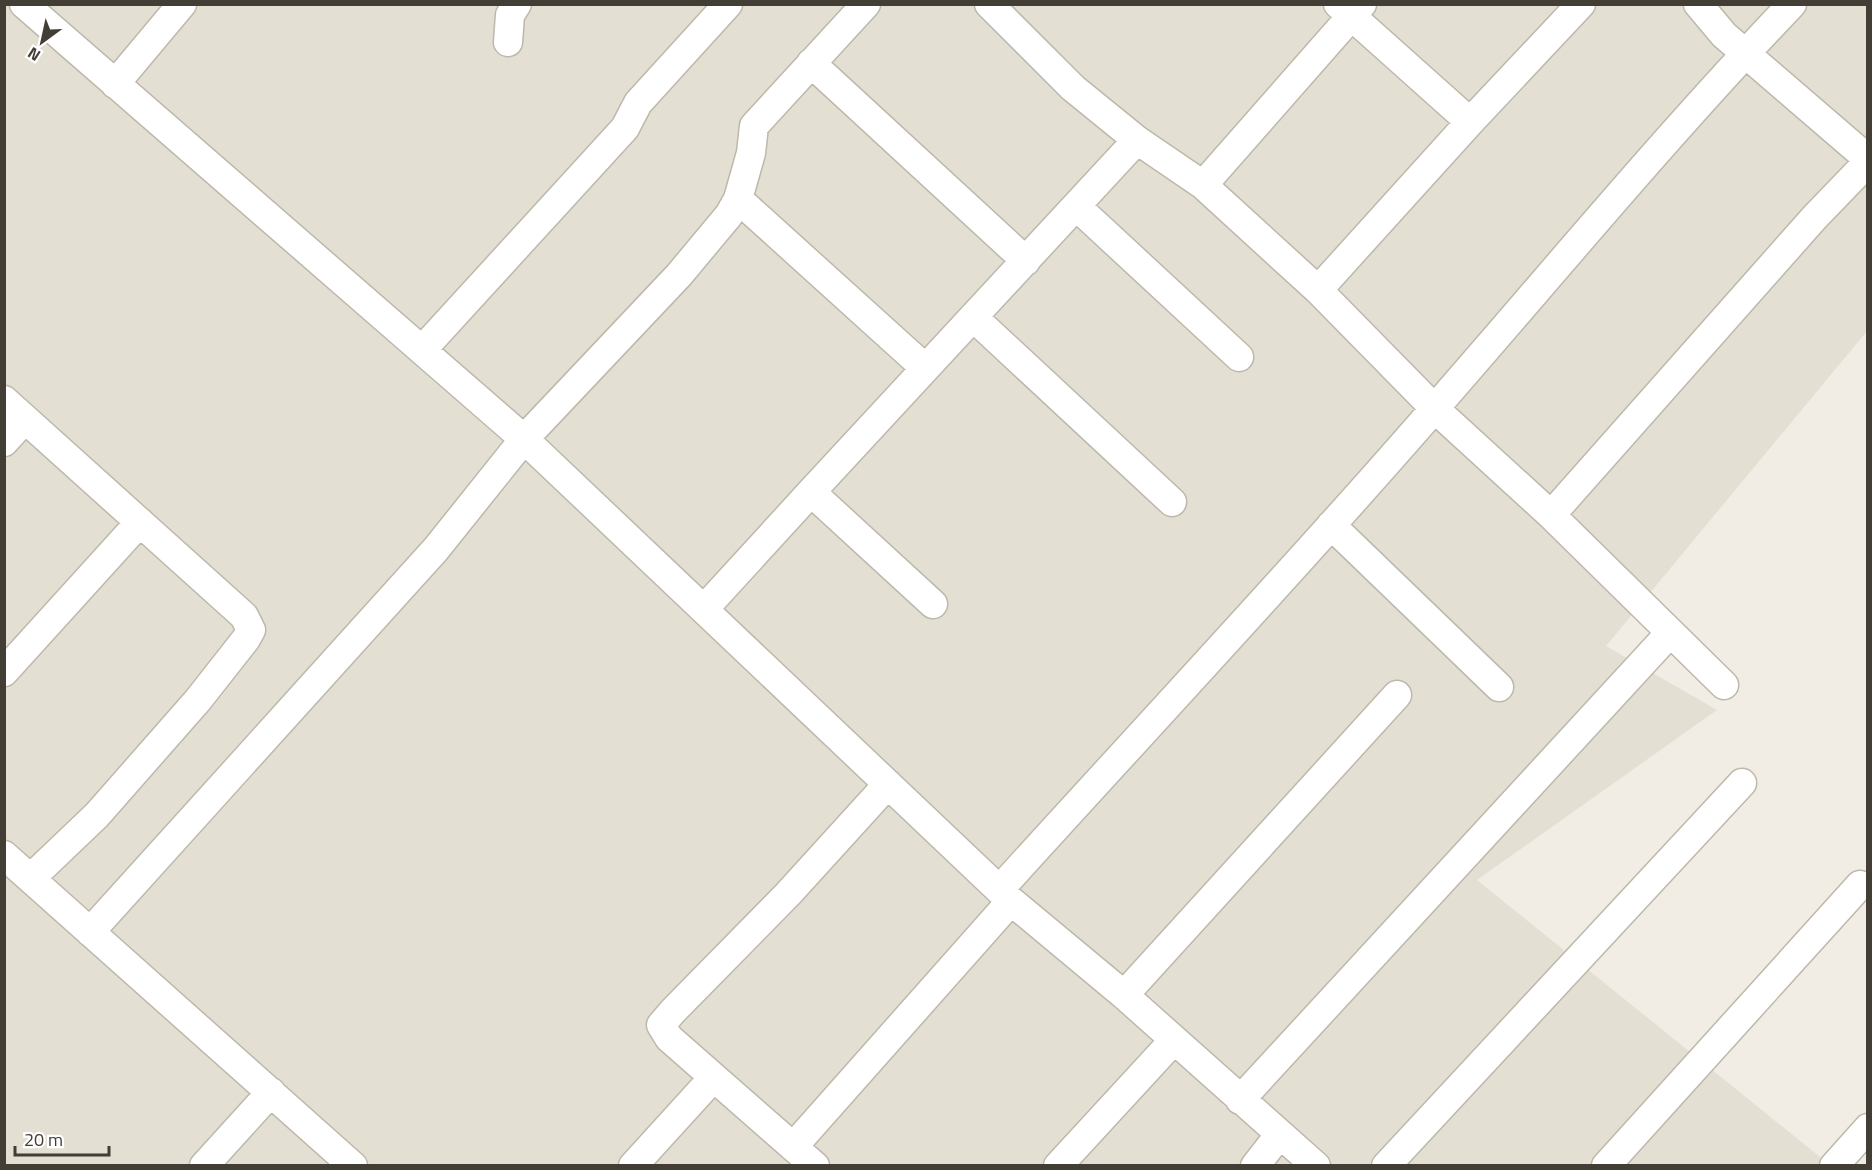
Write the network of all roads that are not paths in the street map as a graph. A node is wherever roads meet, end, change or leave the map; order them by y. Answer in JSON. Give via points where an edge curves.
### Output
{"nodes":[{"id":1,"x":24,"y":4,"type":"edge"},
{"id":2,"x":182,"y":4,"type":"edge"},
{"id":3,"x":517,"y":4,"type":"edge"},
{"id":4,"x":728,"y":4,"type":"edge"},
{"id":5,"x":866,"y":4,"type":"edge"},
{"id":6,"x":989,"y":4,"type":"edge"},
{"id":7,"x":1581,"y":4,"type":"edge"},
{"id":8,"x":1698,"y":4,"type":"edge"},
{"id":9,"x":1792,"y":4,"type":"edge"},
{"id":10,"x":1350,"y":8,"type":"edge"},
{"id":11,"x":508,"y":42,"type":"dead end"},
{"id":12,"x":1745,"y":54,"type":"junction"},
{"id":13,"x":811,"y":63,"type":"junction"},
{"id":14,"x":115,"y":84,"type":"junction"},
{"id":15,"x":1470,"y":122,"type":"junction"},
{"id":16,"x":1137,"y":140,"type":"junction"},
{"id":17,"x":1868,"y":161,"type":"edge"},
{"id":18,"x":1203,"y":185,"type":"junction"},
{"id":19,"x":738,"y":199,"type":"junction"},
{"id":20,"x":1076,"y":206,"type":"junction"},
{"id":21,"x":1026,"y":261,"type":"junction"},
{"id":22,"x":1318,"y":290,"type":"junction"},
{"id":23,"x":973,"y":317,"type":"junction"},
{"id":24,"x":422,"y":350,"type":"junction"},
{"id":25,"x":1239,"y":357,"type":"dead end"},
{"id":26,"x":926,"y":368,"type":"junction"},
{"id":27,"x":1434,"y":408,"type":"junction"},
{"id":28,"x":15,"y":409,"type":"edge"},
{"id":29,"x":524,"y":439,"type":"junction"},
{"id":30,"x":4,"y":442,"type":"edge"},
{"id":31,"x":811,"y":492,"type":"junction"},
{"id":32,"x":1172,"y":502,"type":"dead end"},
{"id":33,"x":1551,"y":515,"type":"junction"},
{"id":34,"x":140,"y":522,"type":"junction"},
{"id":35,"x":1331,"y":525,"type":"junction"},
{"id":36,"x":933,"y":604,"type":"dead end"},
{"id":37,"x":704,"y":609,"type":"junction"},
{"id":38,"x":1670,"y":633,"type":"junction"},
{"id":39,"x":4,"y":672,"type":"edge"},
{"id":40,"x":1724,"y":685,"type":"dead end"},
{"id":41,"x":1499,"y":687,"type":"dead end"},
{"id":42,"x":1397,"y":695,"type":"dead end"},
{"id":43,"x":1742,"y":783,"type":"dead end"},
{"id":44,"x":888,"y":784,"type":"junction"},
{"id":45,"x":4,"y":855,"type":"edge"},
{"id":46,"x":31,"y":878,"type":"junction"},
{"id":47,"x":1860,"y":885,"type":"dead end"},
{"id":48,"x":1006,"y":895,"type":"junction"},
{"id":49,"x":90,"y":932,"type":"junction"},
{"id":50,"x":1124,"y":995,"type":"junction"},
{"id":51,"x":1174,"y":1040,"type":"junction"},
{"id":52,"x":713,"y":1078,"type":"junction"},
{"id":53,"x":271,"y":1092,"type":"junction"},
{"id":54,"x":1240,"y":1100,"type":"junction"},
{"id":55,"x":1868,"y":1128,"type":"edge"},
{"id":56,"x":1280,"y":1134,"type":"junction"},
{"id":57,"x":793,"y":1147,"type":"junction"},
{"id":58,"x":204,"y":1166,"type":"edge"},
{"id":59,"x":353,"y":1166,"type":"edge"},
{"id":60,"x":633,"y":1166,"type":"edge"},
{"id":61,"x":815,"y":1166,"type":"edge"},
{"id":62,"x":1058,"y":1166,"type":"edge"},
{"id":63,"x":1255,"y":1166,"type":"edge"},
{"id":64,"x":1316,"y":1166,"type":"edge"},
{"id":65,"x":1386,"y":1166,"type":"edge"},
{"id":66,"x":1606,"y":1166,"type":"edge"},
{"id":67,"x":1834,"y":1166,"type":"edge"}],
"edges":[{"from":1,"to":14,"type":"street"},
{"from":2,"to":14,"type":"street"},
{"from":3,"to":11,"type":"street","via":[[510,15]]},
{"from":4,"to":24,"type":"street","via":[[638,103],[625,128]]},
{"from":5,"to":13,"type":"street"},
{"from":6,"to":16,"type":"street","via":[[1073,88]]},
{"from":7,"to":15,"type":"street"},
{"from":8,"to":12,"type":"street"},
{"from":9,"to":12,"type":"street"},
{"from":10,"to":15,"type":"street"},
{"from":10,"to":18,"type":"street"},
{"from":12,"to":17,"type":"street"},
{"from":12,"to":27,"type":"street"},
{"from":13,"to":19,"type":"street","via":[[754,126]]},
{"from":13,"to":21,"type":"street"},
{"from":14,"to":24,"type":"street"},
{"from":15,"to":22,"type":"street"},
{"from":16,"to":18,"type":"street"},
{"from":16,"to":20,"type":"street"},
{"from":17,"to":33,"type":"street"},
{"from":18,"to":22,"type":"street"},
{"from":19,"to":26,"type":"street"},
{"from":19,"to":29,"type":"street","via":[[679,275]]},
{"from":20,"to":21,"type":"street"},
{"from":20,"to":25,"type":"street"},
{"from":21,"to":23,"type":"street"},
{"from":22,"to":27,"type":"street"},
{"from":23,"to":26,"type":"street"},
{"from":23,"to":32,"type":"street"},
{"from":24,"to":29,"type":"street"},
{"from":26,"to":31,"type":"street"},
{"from":27,"to":33,"type":"street"},
{"from":27,"to":35,"type":"street"},
{"from":28,"to":30,"type":"street"},
{"from":28,"to":34,"type":"street"},
{"from":29,"to":37,"type":"street"},
{"from":29,"to":49,"type":"street","via":[[436,549]]},
{"from":31,"to":36,"type":"street"},
{"from":31,"to":37,"type":"street"},
{"from":33,"to":38,"type":"street"},
{"from":34,"to":39,"type":"street"},
{"from":34,"to":46,"type":"street","via":[[244,616],[251,630],[198,700],[97,815]]},
{"from":35,"to":41,"type":"street"},
{"from":35,"to":48,"type":"street"},
{"from":37,"to":44,"type":"street"},
{"from":38,"to":40,"type":"street"},
{"from":38,"to":54,"type":"street"},
{"from":42,"to":50,"type":"street"},
{"from":43,"to":65,"type":"street"},
{"from":44,"to":48,"type":"street"},
{"from":44,"to":52,"type":"street","via":[[661,1025],[669,1038]]},
{"from":45,"to":46,"type":"street"},
{"from":46,"to":49,"type":"street"},
{"from":47,"to":66,"type":"street"},
{"from":48,"to":50,"type":"street"},
{"from":48,"to":57,"type":"street"},
{"from":49,"to":53,"type":"street"},
{"from":50,"to":51,"type":"street"},
{"from":51,"to":54,"type":"street"},
{"from":51,"to":62,"type":"street"},
{"from":52,"to":57,"type":"street"},
{"from":52,"to":60,"type":"street"},
{"from":53,"to":58,"type":"street"},
{"from":53,"to":59,"type":"street"},
{"from":54,"to":56,"type":"street"},
{"from":55,"to":67,"type":"street"},
{"from":56,"to":63,"type":"street"},
{"from":56,"to":64,"type":"street"},
{"from":57,"to":61,"type":"street"}]}
